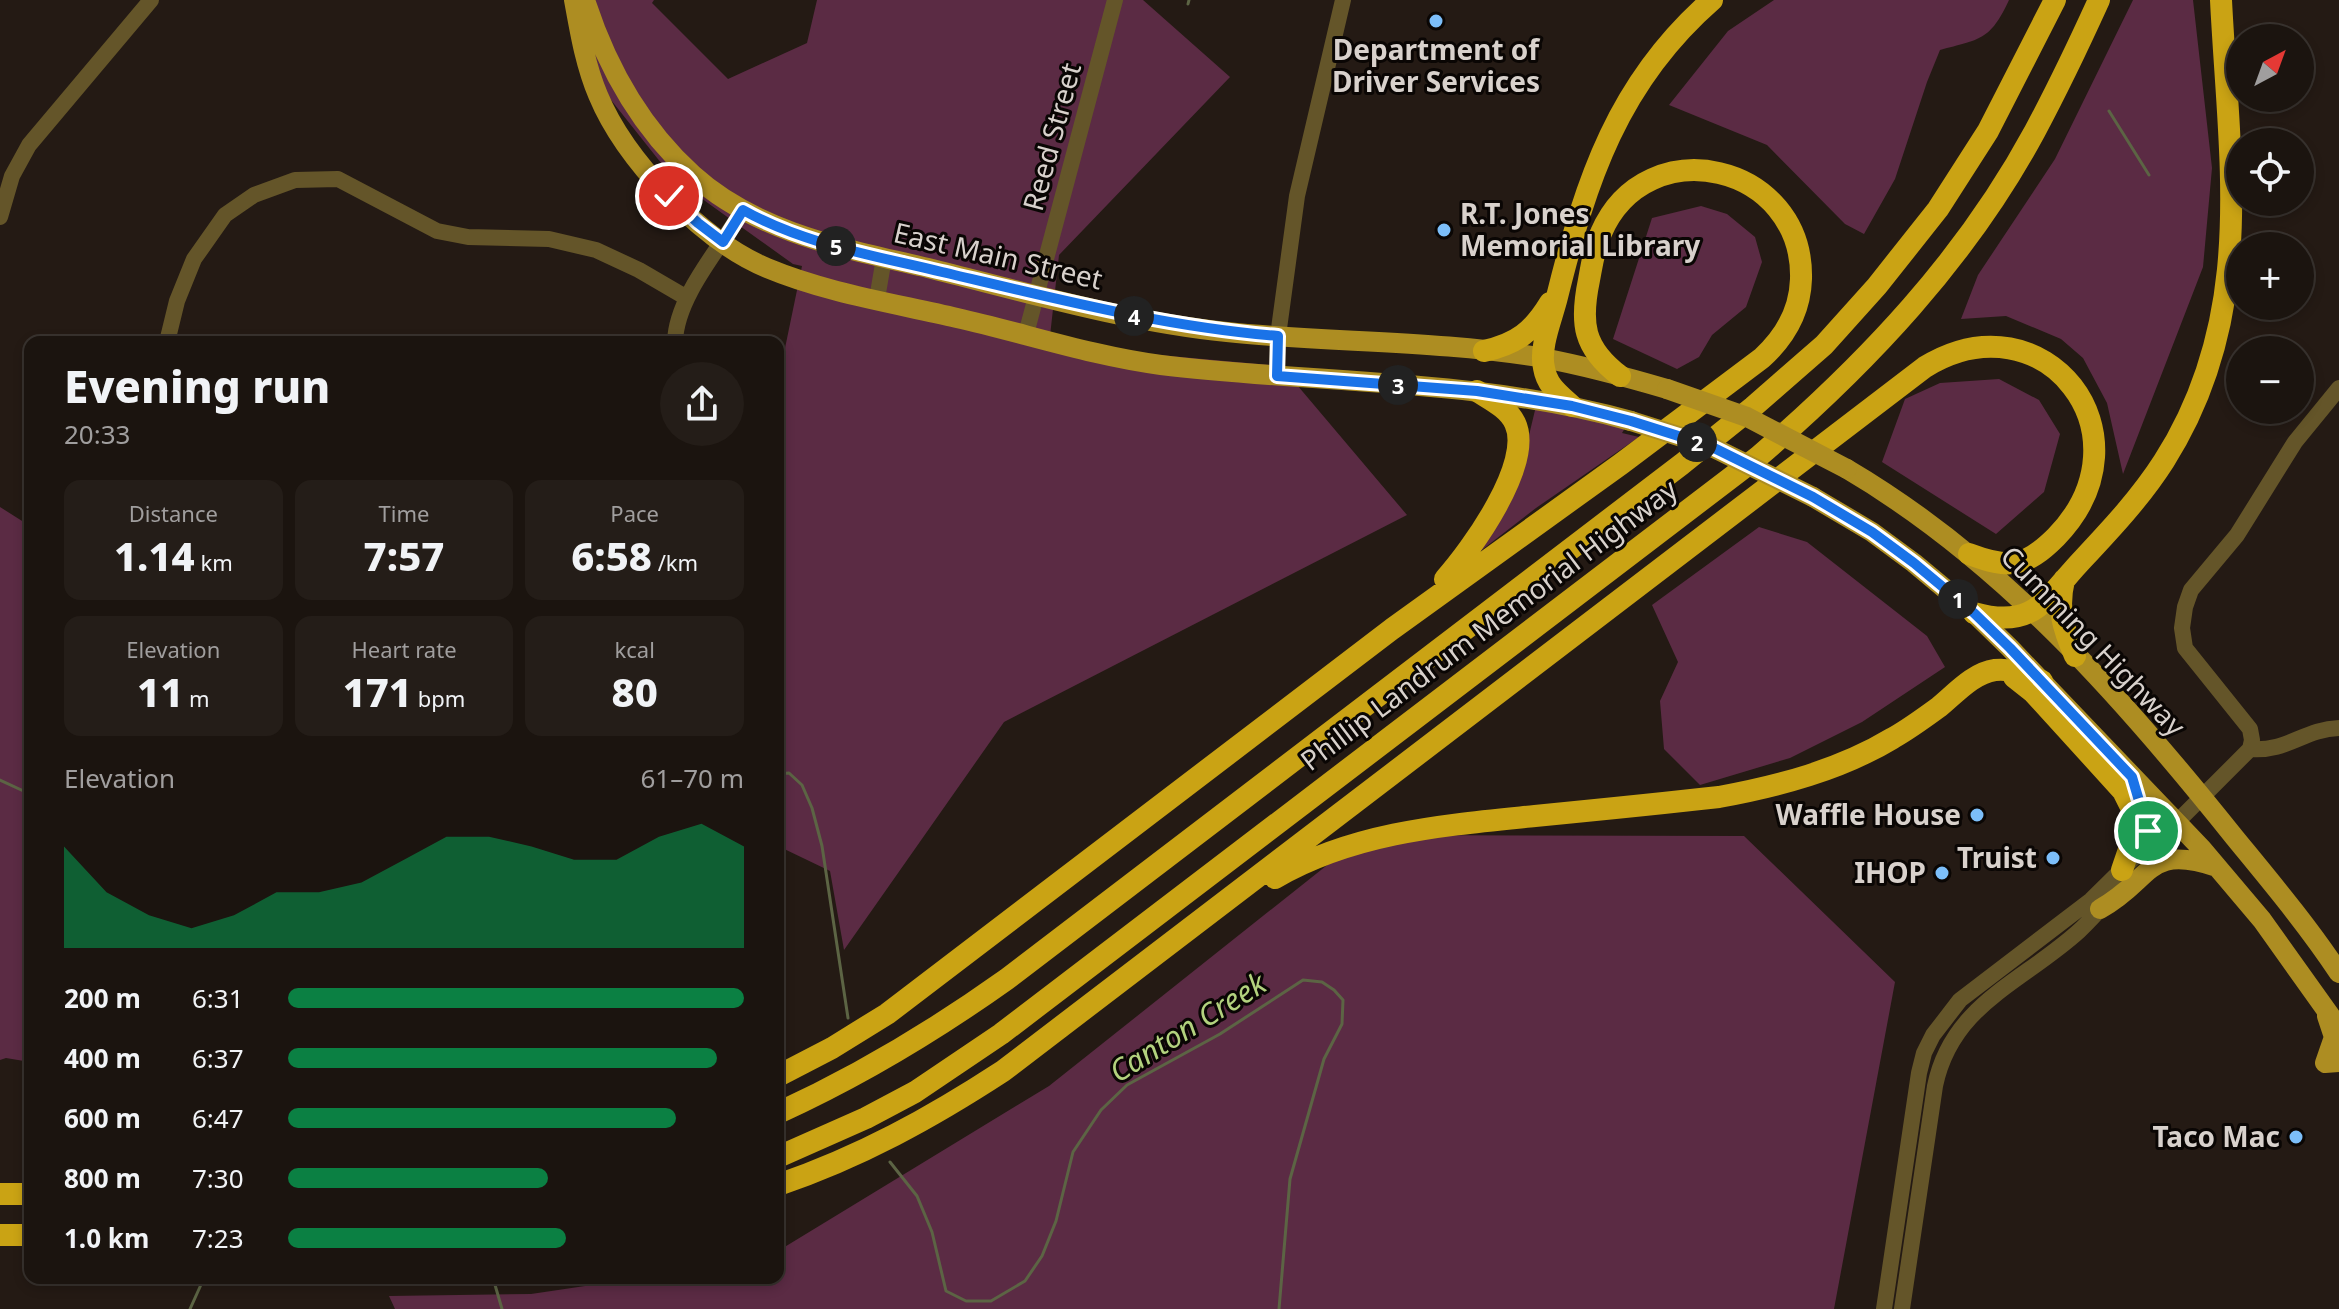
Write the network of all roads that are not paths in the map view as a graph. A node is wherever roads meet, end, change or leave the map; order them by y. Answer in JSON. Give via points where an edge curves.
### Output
{"nodes":[{"id":1,"x":151,"y":0,"type":"edge"},
{"id":2,"x":574,"y":0,"type":"edge"},
{"id":3,"x":585,"y":0,"type":"edge"},
{"id":4,"x":1115,"y":0,"type":"edge"},
{"id":5,"x":1343,"y":0,"type":"edge"},
{"id":6,"x":1712,"y":0,"type":"edge"},
{"id":7,"x":2055,"y":0,"type":"edge"},
{"id":8,"x":2099,"y":0,"type":"edge"},
{"id":9,"x":2221,"y":0,"type":"edge"},
{"id":10,"x":743,"y":210,"type":"junction"},
{"id":11,"x":0,"y":217,"type":"edge"},
{"id":12,"x":723,"y":242,"type":"junction"},
{"id":13,"x":884,"y":258,"type":"junction"},
{"id":14,"x":1560,"y":285,"type":"junction"},
{"id":15,"x":1038,"y":295,"type":"junction"},
{"id":16,"x":687,"y":298,"type":"junction"},
{"id":17,"x":877,"y":299,"type":"junction"},
{"id":18,"x":1026,"y":334,"type":"junction"},
{"id":19,"x":168,"y":336,"type":"edge"},
{"id":20,"x":676,"y":336,"type":"edge"},
{"id":21,"x":1278,"y":336,"type":"junction"},
{"id":22,"x":1484,"y":351,"type":"junction"},
{"id":23,"x":1543,"y":358,"type":"junction"},
{"id":24,"x":1277,"y":376,"type":"junction"},
{"id":25,"x":1620,"y":376,"type":"junction"},
{"id":26,"x":2339,"y":388,"type":"edge"},
{"id":27,"x":1477,"y":391,"type":"junction"},
{"id":28,"x":1572,"y":406,"type":"junction"},
{"id":29,"x":1747,"y":417,"type":"joint"},
{"id":30,"x":1969,"y":554,"type":"junction"},
{"id":31,"x":2065,"y":578,"type":"junction"},
{"id":32,"x":2033,"y":612,"type":"junction"},
{"id":33,"x":1974,"y":613,"type":"junction"},
{"id":34,"x":1392,"y":629,"type":"junction"},
{"id":35,"x":2075,"y":656,"type":"junction"},
{"id":36,"x":2042,"y":681,"type":"junction"},
{"id":37,"x":1935,"y":710,"type":"junction"},
{"id":38,"x":2339,"y":728,"type":"edge"},
{"id":39,"x":2250,"y":749,"type":"junction"},
{"id":40,"x":2132,"y":777,"type":"junction"},
{"id":41,"x":2202,"y":796,"type":"junction"},
{"id":42,"x":2176,"y":823,"type":"junction"},
{"id":43,"x":2146,"y":847,"type":"junction"},
{"id":44,"x":2218,"y":867,"type":"junction"},
{"id":45,"x":2122,"y":870,"type":"junction"},
{"id":46,"x":2100,"y":909,"type":"junction"},
{"id":47,"x":1201,"y":921,"type":"junction"},
{"id":48,"x":2339,"y":973,"type":"edge"},
{"id":49,"x":2313,"y":990,"type":"junction"},
{"id":50,"x":2339,"y":1028,"type":"edge"},
{"id":51,"x":2339,"y":1062,"type":"edge"},
{"id":52,"x":784,"y":1073,"type":"edge"},
{"id":53,"x":784,"y":1110,"type":"edge"},
{"id":54,"x":784,"y":1154,"type":"edge"},
{"id":55,"x":784,"y":1183,"type":"edge"},
{"id":56,"x":0,"y":1194,"type":"edge"},
{"id":57,"x":24,"y":1194,"type":"edge"},
{"id":58,"x":0,"y":1235,"type":"edge"},
{"id":59,"x":24,"y":1235,"type":"edge"},
{"id":60,"x":1884,"y":1309,"type":"edge"},
{"id":61,"x":1902,"y":1309,"type":"edge"}],
"edges":[{"from":1,"to":11,"type":"street","via":[[29,145],[12,176]]},
{"from":2,"to":12,"type":"main road","via":[[588,67],[623,142],[669,196]]},
{"from":3,"to":10,"type":"main road","name":"East Main Street","via":[[601,43],[639,113],[694,176]]},
{"from":4,"to":15,"type":"street","name":"Reed Street"},
{"from":5,"to":21,"type":"street","via":[[1297,196]]},
{"from":6,"to":14,"type":"highway","via":[[1660,55],[1611,132],[1581,203]]},
{"from":7,"to":53,"type":"highway","name":"Phillip Landrum Memorial Highway","via":[[1988,131],[1938,209],[1853,314],[1792,374],[1682,464],[1007,979],[904,1049]]},
{"from":8,"to":54,"type":"highway","name":"Phillip Landrum Memorial Highway","via":[[2035,132],[1976,225],[1917,301],[1814,409],[1648,542],[1001,1034],[915,1092]]},
{"from":9,"to":31,"type":"highway","via":[[2232,223],[2229,282],[2218,336],[2193,406],[2166,459],[2137,500]]},
{"from":10,"to":12,"type":"street"},
{"from":10,"to":13,"type":"main road","name":"East Main Street"},
{"from":12,"to":16,"type":"street"},
{"from":12,"to":17,"type":"main road","via":[[768,269]]},
{"from":13,"to":15,"type":"main road","name":"East Main Street"},
{"from":13,"to":17,"type":"street"},
{"from":14,"to":22,"type":"highway","via":[[1524,337]]},
{"from":14,"to":23,"type":"highway"},
{"from":15,"to":18,"type":"street","name":"Reed Street"},
{"from":15,"to":21,"type":"main road","name":"East Main Street","via":[[1223,332]]},
{"from":16,"to":19,"type":"street","via":[[596,250],[549,239],[437,231],[338,179],[295,180],[254,195],[225,215],[194,259]]},
{"from":16,"to":20,"type":"street"},
{"from":17,"to":18,"type":"main road"},
{"from":18,"to":24,"type":"main road","via":[[1158,364]]},
{"from":21,"to":22,"type":"main road","name":"East Main Street"},
{"from":21,"to":24,"type":"street"},
{"from":22,"to":23,"type":"main road","name":"East Main Street"},
{"from":23,"to":25,"type":"main road","name":"East Main Street"},
{"from":23,"to":28,"type":"highway","via":[[1551,387]]},
{"from":24,"to":27,"type":"main road"},
{"from":25,"to":29,"type":"main road","name":"East Main Street","bridge":true},
{"from":25,"to":34,"type":"highway","via":[[1596,353],[1583,314],[1600,235],[1619,205],[1659,176],[1692,170],[1727,174],[1771,199],[1790,225],[1800,257],[1799,300],[1782,338],[1751,367]]},
{"from":26,"to":39,"type":"street","via":[[2295,442],[2237,535],[2191,590],[2185,607],[2185,648],[2250,729]]},
{"from":27,"to":28,"type":"main road"},
{"from":27,"to":34,"type":"highway","via":[[1509,414],[1517,429],[1518,448],[1506,484],[1459,564]]},
{"from":28,"to":33,"type":"main road","bridge":true,"via":[[1710,446],[1813,497],[1895,549]]},
{"from":29,"to":30,"type":"main road","name":"Cumming Highway","bridge":true,"via":[[1847,469]]},
{"from":30,"to":32,"type":"main road","name":"Cumming Highway"},
{"from":30,"to":47,"type":"highway","via":[[2006,565],[2029,559],[2066,526],[2092,481],[2095,441],[2086,408],[2055,369],[2014,349],[1960,350],[1925,367]]},
{"from":31,"to":32,"type":"highway"},
{"from":31,"to":35,"type":"highway","via":[[2061,621]]},
{"from":32,"to":33,"type":"highway","via":[[2007,620]]},
{"from":32,"to":35,"type":"main road","name":"Cumming Highway"},
{"from":33,"to":36,"type":"main road"},
{"from":34,"to":52,"type":"highway","via":[[887,1014]]},
{"from":35,"to":41,"type":"main road","name":"Cumming Highway"},
{"from":36,"to":37,"type":"highway","via":[[1993,670]]},
{"from":36,"to":40,"type":"main road"},
{"from":37,"to":45,"type":"highway","via":[[1947,708],[1990,678],[2009,675],[2021,680],[2123,791],[2136,829]]},
{"from":37,"to":47,"type":"highway","via":[[1853,758],[1756,790],[1456,824],[1365,840],[1295,867]]},
{"from":38,"to":39,"type":"street","via":[[2314,732],[2282,747]]},
{"from":39,"to":41,"type":"street"},
{"from":40,"to":42,"type":"main road"},
{"from":40,"to":43,"type":"main road","via":[[2144,810]]},
{"from":41,"to":42,"type":"street"},
{"from":41,"to":48,"type":"main road","name":"Cumming Highway"},
{"from":42,"to":43,"type":"street"},
{"from":42,"to":44,"type":"main road"},
{"from":42,"to":46,"type":"street"},
{"from":43,"to":45,"type":"street"},
{"from":44,"to":46,"type":"main road","via":[[2174,857],[2157,863]]},
{"from":44,"to":49,"type":"main road"},
{"from":45,"to":60,"type":"street","via":[[2075,914],[1960,1000],[1933,1035],[1919,1073]]},
{"from":46,"to":61,"type":"street","via":[[1970,1015],[1950,1042],[1935,1086]]},
{"from":47,"to":55,"type":"highway","via":[[963,1097],[897,1136]]},
{"from":49,"to":50,"type":"main road"},
{"from":49,"to":51,"type":"main road","via":[[2334,1037],[2325,1063]]},
{"from":56,"to":57,"type":"highway"},
{"from":58,"to":59,"type":"highway"}]}
